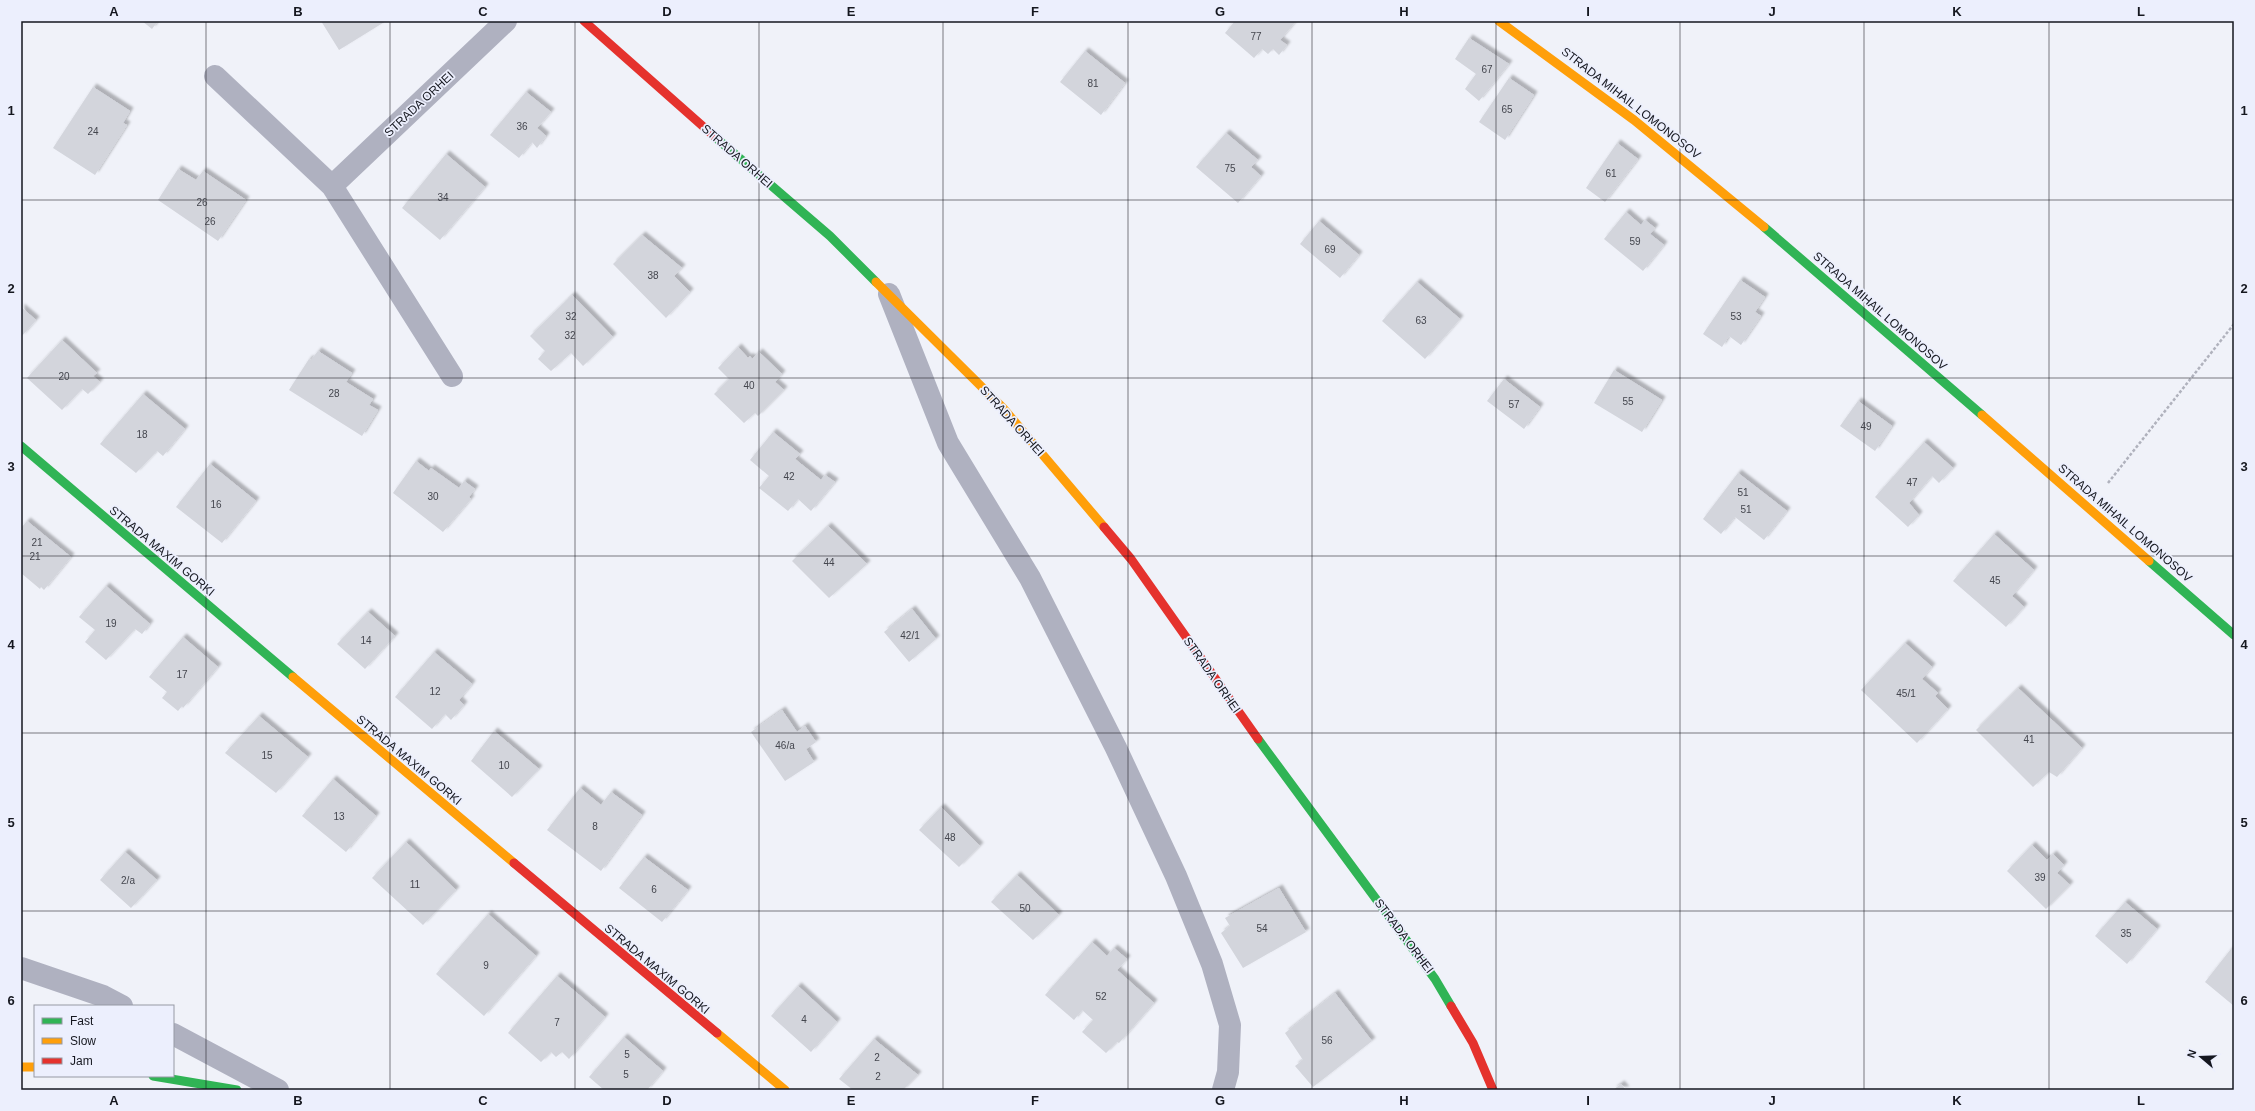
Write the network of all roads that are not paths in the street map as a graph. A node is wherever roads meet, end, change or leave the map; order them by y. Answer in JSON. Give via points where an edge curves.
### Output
{"nodes":[{"id":1,"x":506,"y":21,"type":"edge"},
{"id":2,"x":584,"y":21,"type":"edge"},
{"id":3,"x":1499,"y":21,"type":"edge"},
{"id":4,"x":215,"y":76,"type":"dead end"},
{"id":5,"x":332,"y":186,"type":"junction"},
{"id":6,"x":889,"y":293,"type":"junction"},
{"id":7,"x":452,"y":376,"type":"dead end"},
{"id":8,"x":21,"y":446,"type":"edge"},
{"id":9,"x":2234,"y":635,"type":"edge"},
{"id":10,"x":21,"y":968,"type":"edge"},
{"id":11,"x":120,"y":1005,"type":"edge"},
{"id":12,"x":174,"y":1035,"type":"edge"},
{"id":13,"x":21,"y":1067,"type":"edge"},
{"id":14,"x":34,"y":1068,"type":"edge"},
{"id":15,"x":159,"y":1077,"type":"edge"},
{"id":16,"x":237,"y":1090,"type":"edge"},
{"id":17,"x":278,"y":1090,"type":"edge"},
{"id":18,"x":784,"y":1090,"type":"edge"},
{"id":19,"x":1223,"y":1090,"type":"edge"},
{"id":20,"x":1492,"y":1090,"type":"edge"}],
"edges":[{"from":1,"to":5,"type":"street","name":"STRADA ORHEI"},
{"from":2,"to":6,"type":"main road","name":"STRADA ORHEI","via":[[830,236]]},
{"from":3,"to":9,"type":"main road","name":"STRADA MIHAIL LOMONOSOV","via":[[1555,59],[1684,158]]},
{"from":4,"to":5,"type":"street"},
{"from":5,"to":7,"type":"street"},
{"from":6,"to":19,"type":"street","name":"STRADA ORHEI","via":[[948,443],[1030,578],[1116,748],[1176,876],[1212,964],[1230,1025],[1228,1072]]},
{"from":6,"to":20,"type":"main road","name":"STRADA ORHEI","via":[[1003,408],[1131,559],[1256,737],[1435,979],[1473,1043]]},
{"from":8,"to":18,"type":"main road","name":"STRADA MAXIM GORKI","via":[[297,682]]},
{"from":10,"to":11,"type":"street","via":[[102,996]]},
{"from":12,"to":17,"type":"street"},
{"from":13,"to":14,"type":"main road"},
{"from":15,"to":16,"type":"main road"}]}
